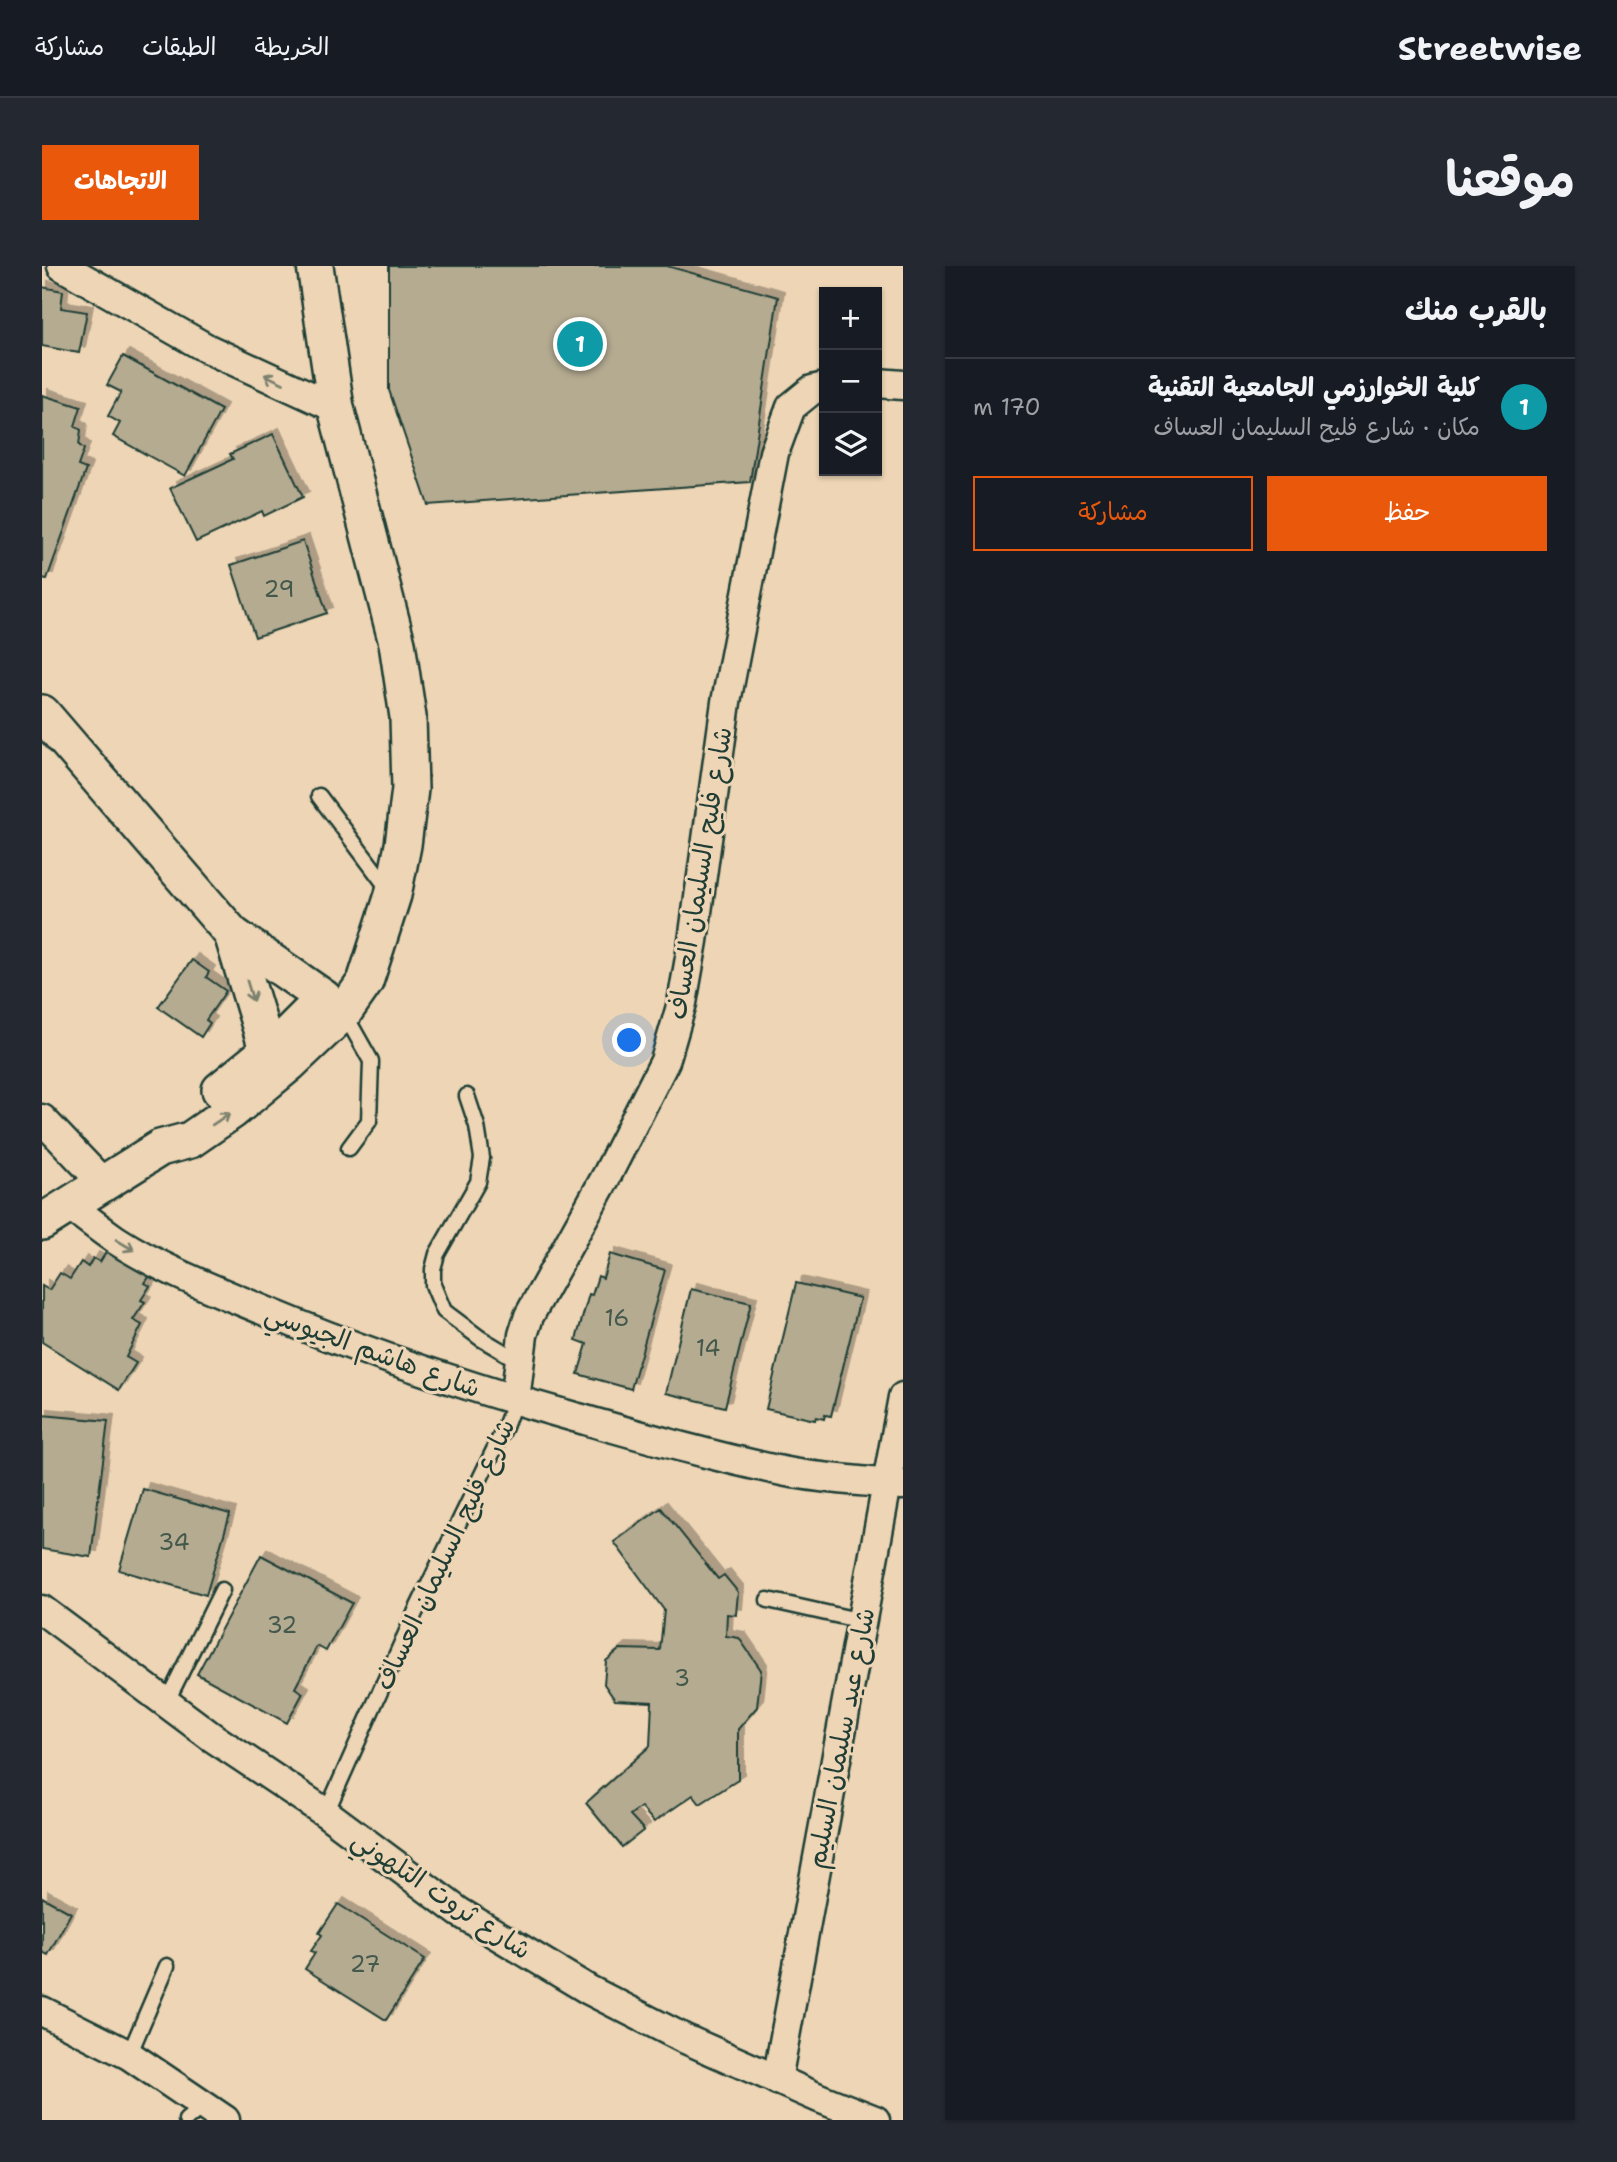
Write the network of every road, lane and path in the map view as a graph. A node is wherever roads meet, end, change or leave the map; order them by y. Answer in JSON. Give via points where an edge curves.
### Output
{"nodes":[{"id":1,"x":62,"y":266,"type":"edge"},
{"id":2,"x":315,"y":266,"type":"edge"},
{"id":3,"x":335,"y":266,"type":"edge"},
{"id":4,"x":325,"y":332,"type":"junction"},
{"id":5,"x":882,"y":383,"type":"edge"},
{"id":6,"x":903,"y":385,"type":"edge"},
{"id":7,"x":819,"y":388,"type":"edge"},
{"id":8,"x":336,"y":408,"type":"junction"},
{"id":9,"x":42,"y":713,"type":"edge"},
{"id":10,"x":319,"y":796,"type":"dead end"},
{"id":11,"x":393,"y":895,"type":"junction"},
{"id":12,"x":232,"y":934,"type":"junction"},
{"id":13,"x":334,"y":1005,"type":"junction"},
{"id":14,"x":267,"y":1049,"type":"junction"},
{"id":15,"x":467,"y":1096,"type":"dead end"},
{"id":16,"x":42,"y":1119,"type":"edge"},
{"id":17,"x":160,"y":1148,"type":"junction"},
{"id":18,"x":349,"y":1148,"type":"dead end"},
{"id":19,"x":103,"y":1183,"type":"junction"},
{"id":20,"x":56,"y":1214,"type":"edge"},
{"id":21,"x":519,"y":1361,"type":"junction"},
{"id":22,"x":903,"y":1397,"type":"edge"},
{"id":23,"x":515,"y":1400,"type":"junction"},
{"id":24,"x":895,"y":1484,"type":"edge"},
{"id":25,"x":222,"y":1590,"type":"dead end"},
{"id":26,"x":768,"y":1600,"type":"dead end"},
{"id":27,"x":42,"y":1610,"type":"edge"},
{"id":28,"x":862,"y":1621,"type":"junction"},
{"id":29,"x":166,"y":1703,"type":"junction"},
{"id":30,"x":326,"y":1814,"type":"junction"},
{"id":31,"x":167,"y":1966,"type":"dead end"},
{"id":32,"x":42,"y":2011,"type":"edge"},
{"id":33,"x":129,"y":2055,"type":"junction"},
{"id":34,"x":777,"y":2080,"type":"junction"},
{"id":35,"x":823,"y":2109,"type":"edge"},
{"id":36,"x":205,"y":2115,"type":"edge"},
{"id":37,"x":875,"y":2120,"type":"edge"}],
"edges":[{"from":8,"to":1,"type":"street","one_way":true,"via":[[208,349]]},
{"from":2,"to":4,"type":"street"},
{"from":3,"to":4,"type":"street"},
{"from":4,"to":8,"type":"street"},
{"from":5,"to":6,"type":"street"},
{"from":7,"to":21,"type":"street","name":"شارع فليح السليمان العساف","via":[[790,407],[774,453],[726,702],[682,1003],[665,1062],[535,1306]]},
{"from":8,"to":11,"type":"street","via":[[397,643],[408,717],[410,789]]},
{"from":9,"to":12,"type":"street"},
{"from":10,"to":11,"type":"lane"},
{"from":11,"to":13,"type":"street","via":[[365,982]]},
{"from":12,"to":13,"type":"street"},
{"from":12,"to":14,"type":"street","one_way":true},
{"from":13,"to":14,"type":"street"},
{"from":17,"to":13,"type":"street","one_way":true,"via":[[190,1140],[232,1111],[290,1063]]},
{"from":13,"to":18,"type":"lane","via":[[371,1062],[369,1121]]},
{"from":14,"to":17,"type":"street","via":[[178,1122]]},
{"from":15,"to":21,"type":"lane","via":[[482,1158],[478,1182],[436,1254],[433,1285],[444,1311]]},
{"from":16,"to":19,"type":"street"},
{"from":17,"to":19,"type":"street"},
{"from":19,"to":20,"type":"street"},
{"from":20,"to":23,"type":"street","name":"شارع هاشم الجيوسي","one_way":true,"via":[[197,1282],[329,1338]]},
{"from":21,"to":23,"type":"street","name":"شارع فليح السليمان العساف"},
{"from":22,"to":24,"type":"street","name":"شارع عيد سليمان السليم"},
{"from":23,"to":24,"type":"street","name":"شارع هاشم الجيوسي","via":[[787,1472]]},
{"from":23,"to":30,"type":"lane","name":"شارع فليح السليمان العساف"},
{"from":24,"to":28,"type":"street","name":"شارع عيد سليمان السليم"},
{"from":25,"to":29,"type":"lane"},
{"from":26,"to":28,"type":"lane"},
{"from":27,"to":29,"type":"street","name":"شارع ثروت التلهوني"},
{"from":28,"to":34,"type":"street","name":"شارع عيد سليمان السليم"},
{"from":29,"to":30,"type":"street","name":"شارع ثروت التلهوني"},
{"from":30,"to":34,"type":"street","name":"شارع ثروت التلهوني","via":[[459,1912],[589,1990]]},
{"from":31,"to":33,"type":"lane"},
{"from":32,"to":33,"type":"street"},
{"from":33,"to":36,"type":"street"},
{"from":34,"to":35,"type":"street","name":"شارع ثروت التلهوني"},
{"from":35,"to":37,"type":"street","name":"شارع ثروت التلهوني"}]}
